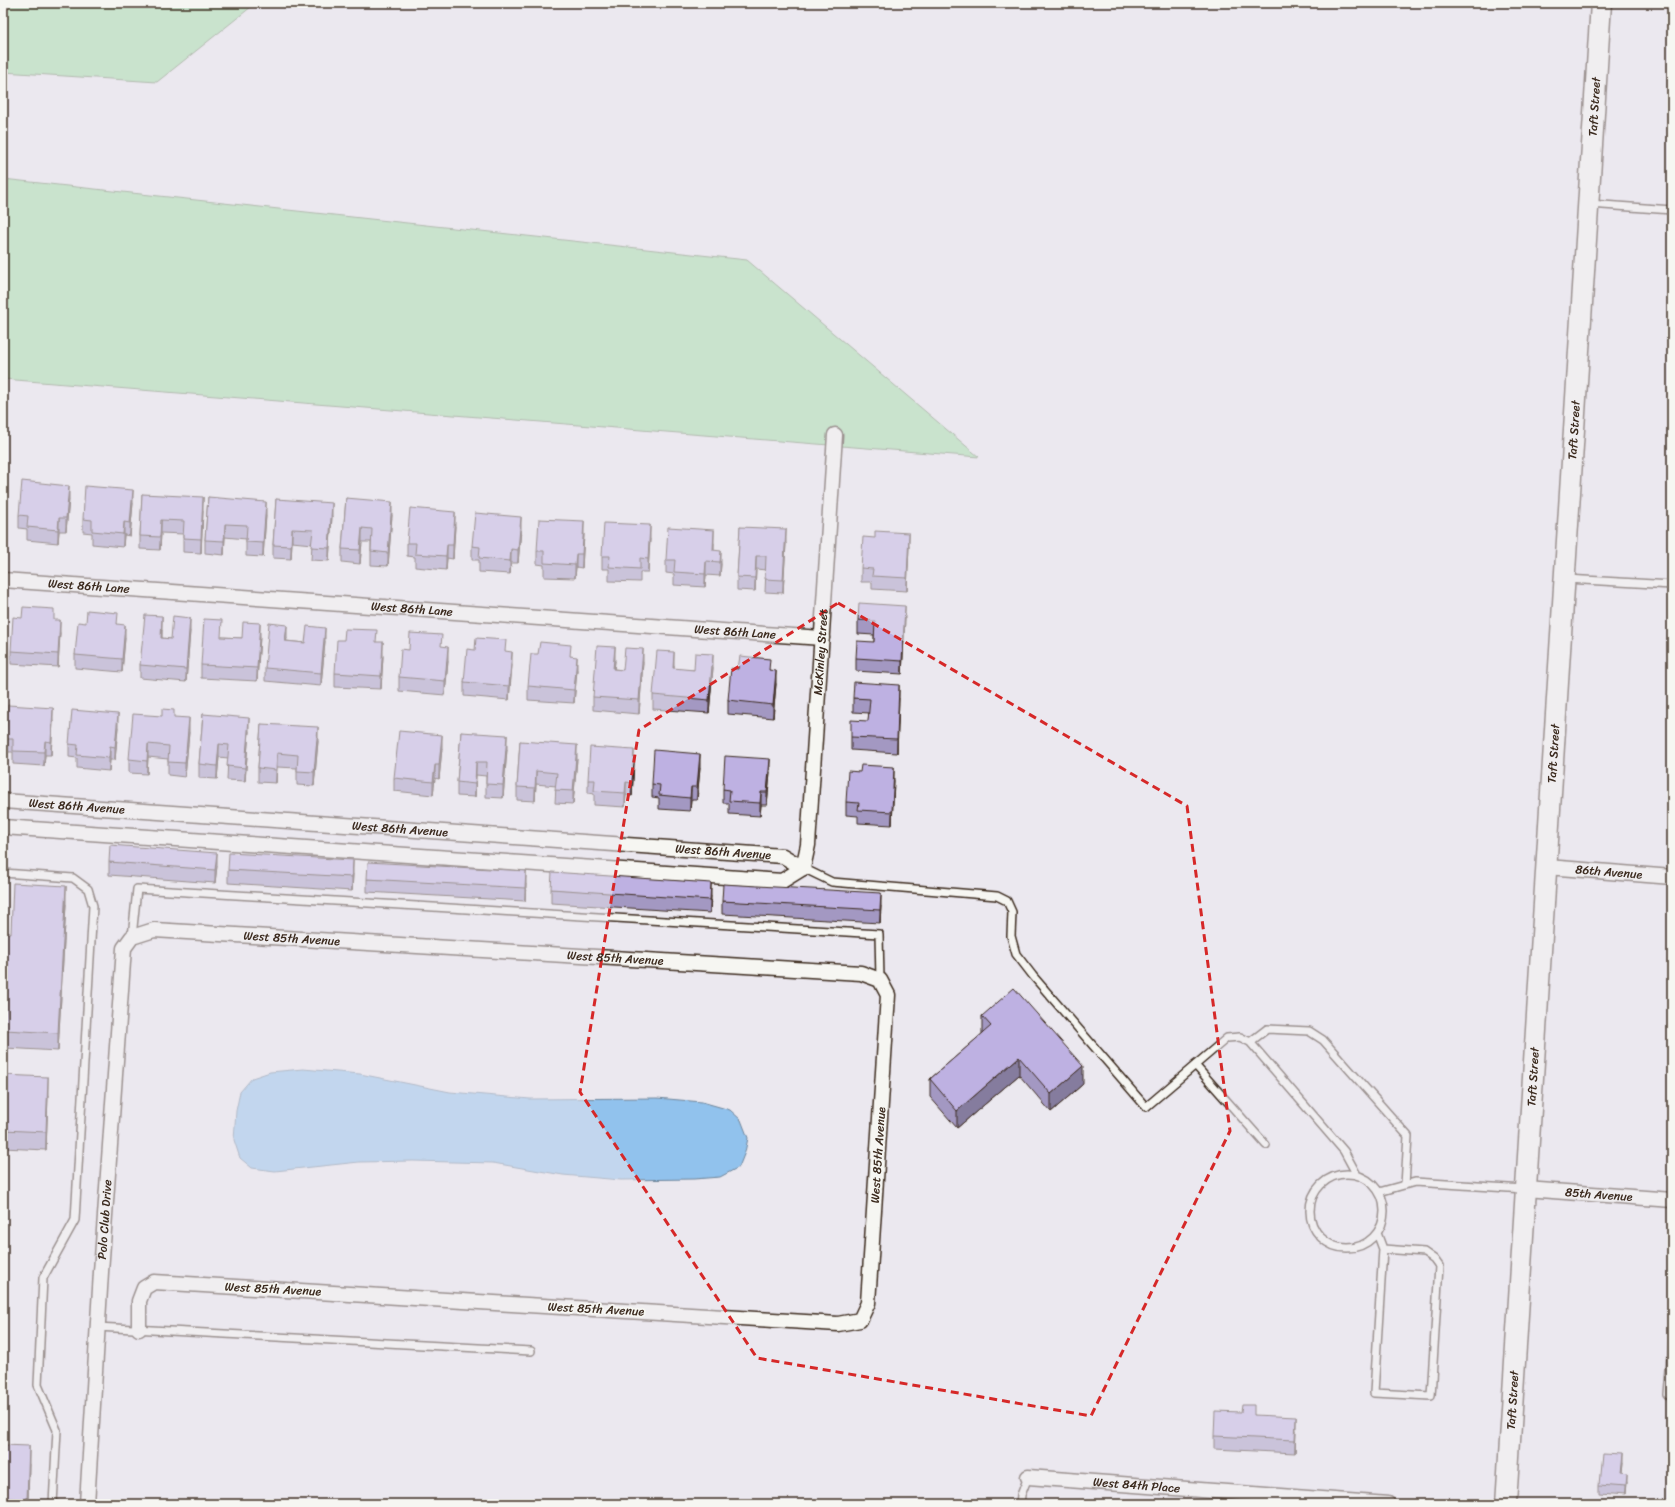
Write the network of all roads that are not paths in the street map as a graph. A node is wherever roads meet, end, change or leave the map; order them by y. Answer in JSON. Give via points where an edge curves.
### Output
{"nodes":[{"id":1,"x":1601,"y":3,"type":"edge"},
{"id":2,"x":1588,"y":204,"type":"junction"},
{"id":3,"x":1672,"y":210,"type":"edge"},
{"id":4,"x":835,"y":435,"type":"dead end"},
{"id":5,"x":1565,"y":579,"type":"junction"},
{"id":6,"x":3,"y":580,"type":"edge"},
{"id":7,"x":1672,"y":585,"type":"edge"},
{"id":8,"x":822,"y":638,"type":"junction"},
{"id":9,"x":3,"y":801,"type":"edge"},
{"id":10,"x":3,"y":827,"type":"edge"},
{"id":11,"x":1546,"y":867,"type":"junction"},
{"id":12,"x":803,"y":868,"type":"junction"},
{"id":13,"x":3,"y":873,"type":"edge"},
{"id":14,"x":1672,"y":877,"type":"edge"},
{"id":15,"x":132,"y":937,"type":"junction"},
{"id":16,"x":880,"y":980,"type":"junction"},
{"id":17,"x":1250,"y":1042,"type":"junction"},
{"id":18,"x":1194,"y":1065,"type":"junction"},
{"id":19,"x":1266,"y":1145,"type":"dead end"},
{"id":20,"x":1357,"y":1175,"type":"junction"},
{"id":21,"x":1404,"y":1185,"type":"junction"},
{"id":22,"x":1526,"y":1189,"type":"junction"},
{"id":23,"x":1379,"y":1192,"type":"junction"},
{"id":24,"x":1672,"y":1200,"type":"edge"},
{"id":25,"x":1377,"y":1233,"type":"junction"},
{"id":26,"x":1383,"y":1249,"type":"junction"},
{"id":27,"x":98,"y":1327,"type":"junction"},
{"id":28,"x":139,"y":1329,"type":"junction"},
{"id":29,"x":1672,"y":1340,"type":"edge"},
{"id":30,"x":531,"y":1351,"type":"dead end"},
{"id":31,"x":1672,"y":1351,"type":"edge"},
{"id":32,"x":1672,"y":1398,"type":"edge"},
{"id":33,"x":1028,"y":1477,"type":"joint"},
{"id":34,"x":1317,"y":1501,"type":"edge"},
{"id":35,"x":53,"y":1504,"type":"edge"},
{"id":36,"x":87,"y":1504,"type":"edge"},
{"id":37,"x":1020,"y":1504,"type":"edge"},
{"id":38,"x":1388,"y":1504,"type":"edge"},
{"id":39,"x":1506,"y":1504,"type":"edge"}],
"edges":[{"from":1,"to":2,"type":"main road","name":"Taft Street"},
{"from":2,"to":3,"type":"lane"},
{"from":2,"to":5,"type":"main road","name":"Taft Street"},
{"from":4,"to":8,"type":"street","name":"McKinley Street"},
{"from":5,"to":7,"type":"lane"},
{"from":5,"to":11,"type":"main road","name":"Taft Street"},
{"from":6,"to":8,"type":"street","name":"West 86th Lane"},
{"from":8,"to":12,"type":"street","name":"McKinley Street","via":[[808,845]]},
{"from":9,"to":12,"type":"street","name":"West 86th Avenue","via":[[783,856]]},
{"from":10,"to":12,"type":"street","name":"West 86th Avenue","via":[[782,881]]},
{"from":11,"to":14,"type":"street","name":"86th Avenue"},
{"from":11,"to":22,"type":"main road","name":"Taft Street"},
{"from":12,"to":18,"type":"lane","via":[[832,882],[1002,898],[1007,901],[1012,912],[1011,936],[1016,954],[1146,1107]]},
{"from":13,"to":35,"type":"lane","via":[[73,878],[88,890],[93,906],[75,1220],[43,1278],[38,1385],[58,1430]]},
{"from":15,"to":16,"type":"street","name":"West 85th Avenue","via":[[154,930],[861,973]]},
{"from":15,"to":16,"type":"lane","via":[[137,889],[879,934]]},
{"from":15,"to":27,"type":"street","name":"Polo Club Drive","via":[[124,948]]},
{"from":16,"to":28,"type":"street","name":"West 85th Avenue","via":[[888,995],[868,1303],[860,1320],[838,1324],[154,1282],[144,1288],[140,1301]]},
{"from":17,"to":18,"type":"lane","via":[[1240,1037],[1227,1038]]},
{"from":17,"to":20,"type":"lane","via":[[1344,1152]]},
{"from":17,"to":21,"type":"lane","via":[[1267,1029],[1309,1031],[1323,1040],[1408,1136]]},
{"from":18,"to":19,"type":"lane"},
{"from":20,"to":23,"type":"lane"},
{"from":20,"to":25,"type":"lane","via":[[1344,1174],[1332,1177],[1313,1193],[1309,1205],[1314,1230],[1332,1246],[1345,1249],[1368,1242]]},
{"from":21,"to":22,"type":"lane","via":[[1415,1182]]},
{"from":21,"to":23,"type":"lane"},
{"from":22,"to":24,"type":"street","name":"85th Avenue"},
{"from":22,"to":39,"type":"main road","name":"Taft Street"},
{"from":23,"to":25,"type":"lane","via":[[1384,1213]]},
{"from":25,"to":26,"type":"lane"},
{"from":26,"to":26,"type":"lane","via":[[1374,1393],[1431,1396],[1439,1266],[1424,1252]]},
{"from":27,"to":28,"type":"lane"},
{"from":27,"to":36,"type":"street","name":"Polo Club Drive"},
{"from":28,"to":30,"type":"lane"},
{"from":29,"to":31,"type":"lane"},
{"from":31,"to":32,"type":"lane","via":[[1668,1395]]},
{"from":33,"to":34,"type":"street","name":"West 84th Place"},
{"from":33,"to":37,"type":"lane"},
{"from":34,"to":38,"type":"street","name":"West 84th Place"}]}
